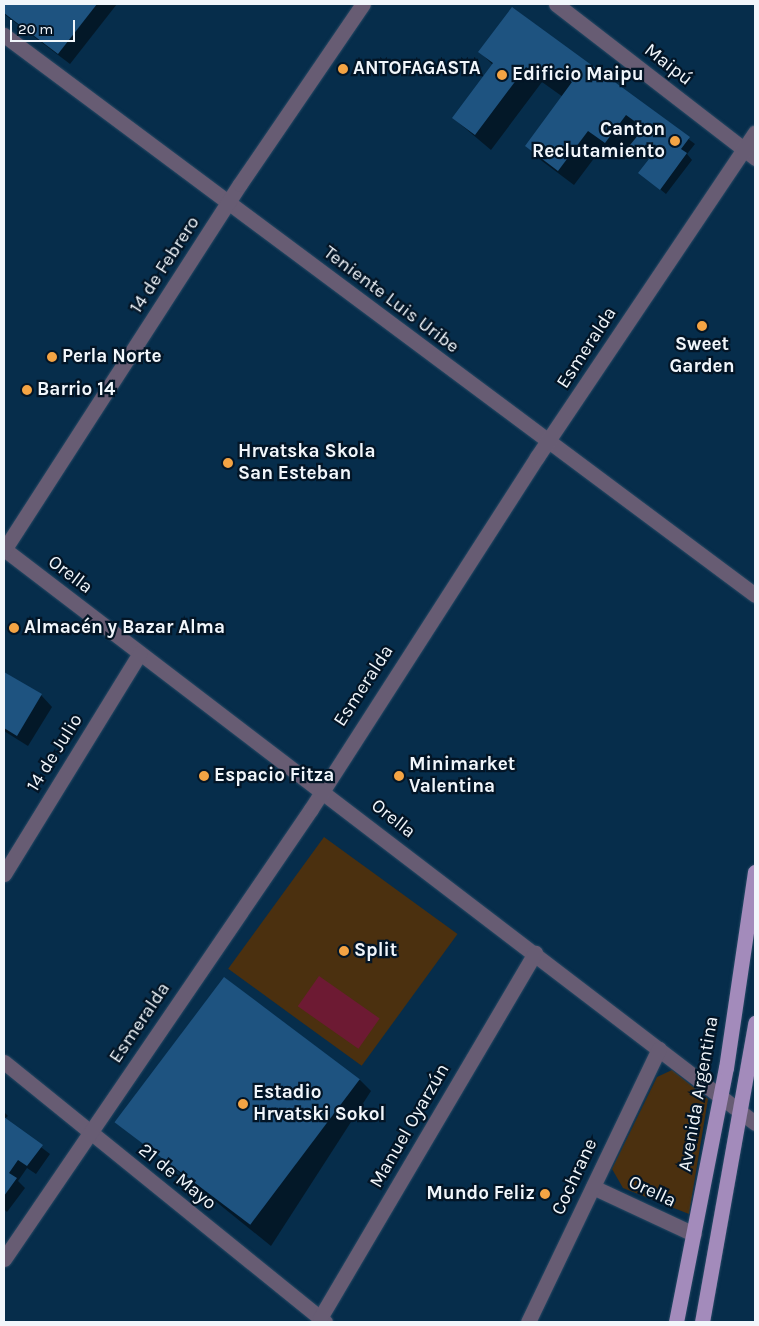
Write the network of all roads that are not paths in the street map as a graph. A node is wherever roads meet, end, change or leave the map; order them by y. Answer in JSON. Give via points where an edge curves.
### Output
{"nodes":[{"id":1,"x":363,"y":4,"type":"edge"},
{"id":2,"x":556,"y":4,"type":"edge"},
{"id":3,"x":4,"y":35,"type":"edge"},
{"id":4,"x":755,"y":133,"type":"edge"},
{"id":5,"x":749,"y":154,"type":"edge"},
{"id":6,"x":228,"y":203,"type":"junction"},
{"id":7,"x":548,"y":442,"type":"junction"},
{"id":8,"x":4,"y":550,"type":"edge"},
{"id":9,"x":755,"y":595,"type":"edge"},
{"id":10,"x":140,"y":653,"type":"junction"},
{"id":11,"x":322,"y":790,"type":"junction"},
{"id":12,"x":755,"y":872,"type":"edge"},
{"id":13,"x":4,"y":874,"type":"edge"},
{"id":14,"x":535,"y":954,"type":"junction"},
{"id":15,"x":755,"y":1023,"type":"edge"},
{"id":16,"x":658,"y":1048,"type":"junction"},
{"id":17,"x":4,"y":1062,"type":"edge"},
{"id":18,"x":721,"y":1096,"type":"junction"},
{"id":19,"x":739,"y":1111,"type":"junction"},
{"id":20,"x":755,"y":1123,"type":"edge"},
{"id":21,"x":91,"y":1132,"type":"junction"},
{"id":22,"x":592,"y":1187,"type":"junction"},
{"id":23,"x":694,"y":1234,"type":"junction"},
{"id":24,"x":4,"y":1259,"type":"edge"},
{"id":25,"x":323,"y":1320,"type":"edge"},
{"id":26,"x":528,"y":1322,"type":"edge"},
{"id":27,"x":676,"y":1322,"type":"edge"},
{"id":28,"x":702,"y":1322,"type":"edge"}],
"edges":[{"from":1,"to":6,"type":"street","name":"14 de Febrero"},
{"from":2,"to":5,"type":"street","name":"Maipú"},
{"from":3,"to":6,"type":"street","name":"Teniente Luis Uribe"},
{"from":4,"to":5,"type":"street","name":"Esmeralda"},
{"from":5,"to":7,"type":"street","name":"Esmeralda"},
{"from":6,"to":7,"type":"street","name":"Teniente Luis Uribe"},
{"from":6,"to":8,"type":"street","name":"14 de Febrero"},
{"from":7,"to":9,"type":"street","name":"Teniente Luis Uribe"},
{"from":7,"to":11,"type":"street","name":"Esmeralda"},
{"from":8,"to":10,"type":"street","name":"Orella"},
{"from":10,"to":11,"type":"street","name":"Orella"},
{"from":10,"to":13,"type":"street","name":"14 de Julio"},
{"from":11,"to":14,"type":"street","name":"Orella"},
{"from":11,"to":21,"type":"street","name":"Esmeralda"},
{"from":12,"to":18,"type":"main road","name":"Avenida Argentina"},
{"from":14,"to":16,"type":"street","name":"Orella"},
{"from":14,"to":25,"type":"street","name":"Manuel Oyarzún"},
{"from":15,"to":19,"type":"main road"},
{"from":16,"to":18,"type":"street","name":"Orella"},
{"from":16,"to":22,"type":"street","name":"Cochrane"},
{"from":17,"to":21,"type":"street","name":"21 de Mayo"},
{"from":18,"to":19,"type":"street","name":"Orella"},
{"from":18,"to":23,"type":"main road","name":"Avenida Argentina"},
{"from":19,"to":20,"type":"street","name":"Orella"},
{"from":19,"to":28,"type":"main road"},
{"from":21,"to":24,"type":"street","name":"Esmeralda"},
{"from":21,"to":25,"type":"street","name":"21 de Mayo"},
{"from":22,"to":23,"type":"street","name":"Orella"},
{"from":22,"to":26,"type":"street","name":"Cochrane"},
{"from":23,"to":27,"type":"main road","name":"Avenida Argentina"}]}
